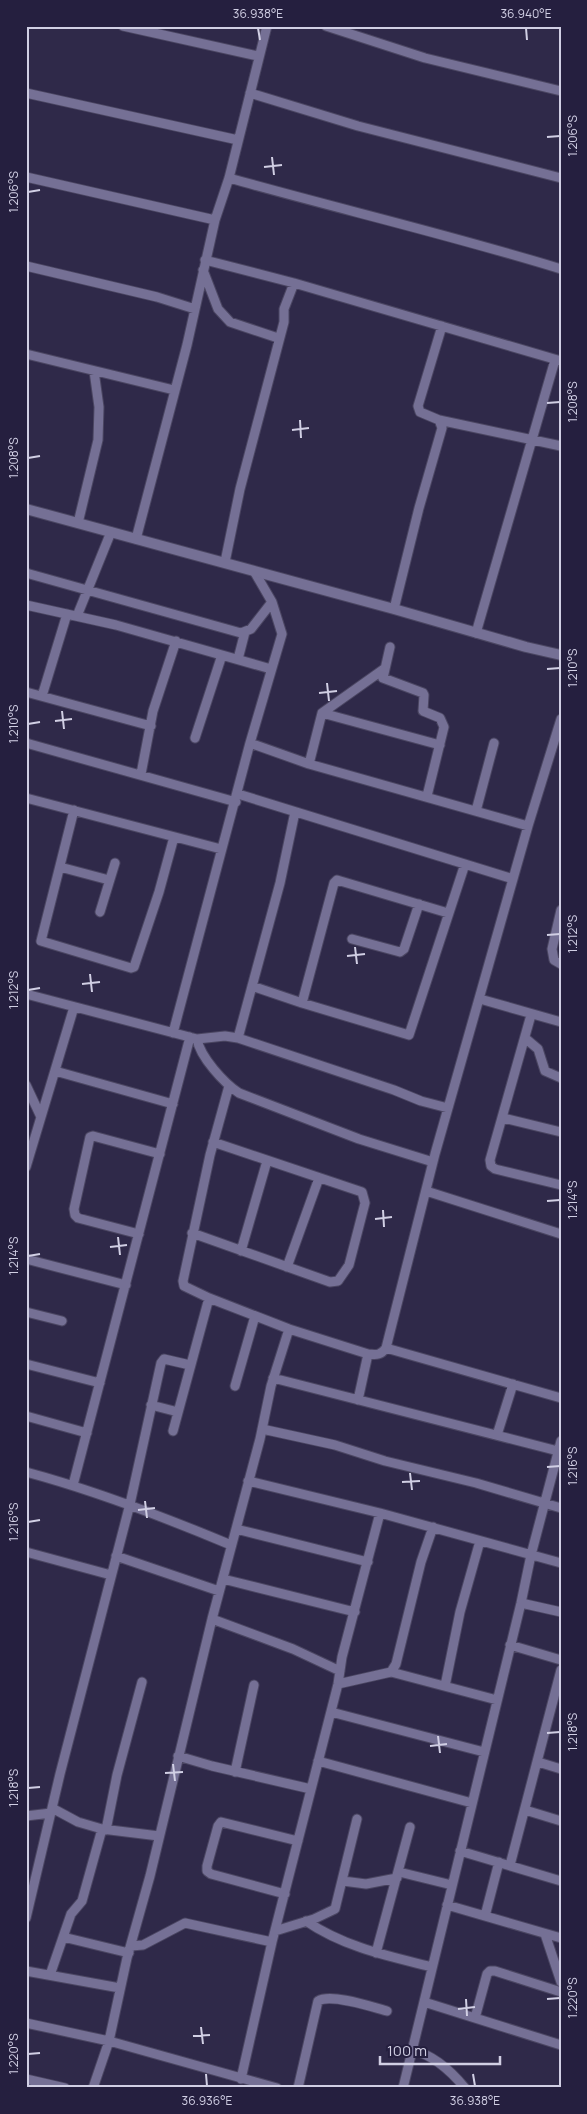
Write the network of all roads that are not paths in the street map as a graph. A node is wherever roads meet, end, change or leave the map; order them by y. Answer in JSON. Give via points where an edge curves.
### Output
{"nodes":[{"id":1,"x":123,"y":26,"type":"edge"},
{"id":2,"x":267,"y":26,"type":"edge"},
{"id":3,"x":326,"y":26,"type":"edge"},
{"id":4,"x":258,"y":56,"type":"junction"},
{"id":5,"x":561,"y":91,"type":"edge"},
{"id":6,"x":26,"y":93,"type":"edge"},
{"id":7,"x":250,"y":93,"type":"junction"},
{"id":8,"x":238,"y":140,"type":"junction"},
{"id":9,"x":26,"y":177,"type":"edge"},
{"id":10,"x":228,"y":178,"type":"junction"},
{"id":11,"x":561,"y":178,"type":"edge"},
{"id":12,"x":215,"y":220,"type":"junction"},
{"id":13,"x":204,"y":265,"type":"junction"},
{"id":14,"x":26,"y":266,"type":"edge"},
{"id":15,"x":561,"y":269,"type":"edge"},
{"id":16,"x":294,"y":283,"type":"junction"},
{"id":17,"x":195,"y":309,"type":"junction"},
{"id":18,"x":442,"y":326,"type":"junction"},
{"id":19,"x":278,"y":338,"type":"junction"},
{"id":20,"x":26,"y":354,"type":"edge"},
{"id":21,"x":558,"y":360,"type":"edge"},
{"id":22,"x":94,"y":371,"type":"junction"},
{"id":23,"x":174,"y":390,"type":"junction"},
{"id":24,"x":440,"y":420,"type":"junction"},
{"id":25,"x":532,"y":440,"type":"junction"},
{"id":26,"x":561,"y":446,"type":"edge"},
{"id":27,"x":26,"y":509,"type":"edge"},
{"id":28,"x":78,"y":523,"type":"junction"},
{"id":29,"x":111,"y":532,"type":"junction"},
{"id":30,"x":136,"y":539,"type":"junction"},
{"id":31,"x":225,"y":562,"type":"junction"},
{"id":32,"x":254,"y":570,"type":"junction"},
{"id":33,"x":26,"y":573,"type":"edge"},
{"id":34,"x":88,"y":590,"type":"junction"},
{"id":35,"x":272,"y":602,"type":"junction"},
{"id":36,"x":26,"y":604,"type":"edge"},
{"id":37,"x":394,"y":609,"type":"junction"},
{"id":38,"x":67,"y":614,"type":"junction"},
{"id":39,"x":77,"y":616,"type":"junction"},
{"id":40,"x":245,"y":632,"type":"junction"},
{"id":41,"x":476,"y":633,"type":"junction"},
{"id":42,"x":176,"y":641,"type":"junction"},
{"id":43,"x":390,"y":647,"type":"dead end"},
{"id":44,"x":222,"y":654,"type":"junction"},
{"id":45,"x":561,"y":656,"type":"edge"},
{"id":46,"x":238,"y":659,"type":"junction"},
{"id":47,"x":384,"y":668,"type":"junction"},
{"id":48,"x":271,"y":669,"type":"junction"},
{"id":49,"x":26,"y":692,"type":"edge"},
{"id":50,"x":42,"y":696,"type":"junction"},
{"id":51,"x":322,"y":712,"type":"junction"},
{"id":52,"x":561,"y":719,"type":"edge"},
{"id":53,"x":151,"y":726,"type":"junction"},
{"id":54,"x":195,"y":738,"type":"dead end"},
{"id":55,"x":26,"y":743,"type":"edge"},
{"id":56,"x":250,"y":743,"type":"junction"},
{"id":57,"x":494,"y":743,"type":"dead end"},
{"id":58,"x":440,"y":745,"type":"junction"},
{"id":59,"x":557,"y":746,"type":"edge"},
{"id":60,"x":309,"y":764,"type":"junction"},
{"id":61,"x":141,"y":774,"type":"junction"},
{"id":62,"x":427,"y":796,"type":"junction"},
{"id":63,"x":26,"y":798,"type":"edge"},
{"id":64,"x":237,"y":798,"type":"junction"},
{"id":65,"x":74,"y":810,"type":"junction"},
{"id":66,"x":476,"y":811,"type":"junction"},
{"id":67,"x":295,"y":812,"type":"junction"},
{"id":68,"x":528,"y":826,"type":"junction"},
{"id":69,"x":174,"y":837,"type":"junction"},
{"id":70,"x":221,"y":849,"type":"junction"},
{"id":71,"x":115,"y":863,"type":"dead end"},
{"id":72,"x":465,"y":864,"type":"junction"},
{"id":73,"x":60,"y":867,"type":"junction"},
{"id":74,"x":513,"y":879,"type":"junction"},
{"id":75,"x":109,"y":880,"type":"junction"},
{"id":76,"x":419,"y":904,"type":"junction"},
{"id":77,"x":561,"y":910,"type":"edge"},
{"id":78,"x":100,"y":912,"type":"dead end"},
{"id":79,"x":448,"y":913,"type":"junction"},
{"id":80,"x":352,"y":939,"type":"dead end"},
{"id":81,"x":561,"y":964,"type":"edge"},
{"id":82,"x":252,"y":986,"type":"junction"},
{"id":83,"x":26,"y":994,"type":"edge"},
{"id":84,"x":480,"y":999,"type":"junction"},
{"id":85,"x":302,"y":1003,"type":"junction"},
{"id":86,"x":74,"y":1007,"type":"junction"},
{"id":87,"x":531,"y":1015,"type":"junction"},
{"id":88,"x":561,"y":1022,"type":"edge"},
{"id":89,"x":173,"y":1032,"type":"junction"},
{"id":90,"x":194,"y":1038,"type":"junction"},
{"id":91,"x":238,"y":1038,"type":"junction"},
{"id":92,"x":525,"y":1038,"type":"junction"},
{"id":93,"x":55,"y":1071,"type":"junction"},
{"id":94,"x":561,"y":1078,"type":"edge"},
{"id":95,"x":26,"y":1086,"type":"edge"},
{"id":96,"x":229,"y":1086,"type":"junction"},
{"id":97,"x":173,"y":1104,"type":"junction"},
{"id":98,"x":448,"y":1108,"type":"junction"},
{"id":99,"x":41,"y":1118,"type":"junction"},
{"id":100,"x":503,"y":1118,"type":"junction"},
{"id":101,"x":561,"y":1132,"type":"edge"},
{"id":102,"x":213,"y":1142,"type":"junction"},
{"id":103,"x":160,"y":1154,"type":"junction"},
{"id":104,"x":267,"y":1161,"type":"junction"},
{"id":105,"x":433,"y":1162,"type":"junction"},
{"id":106,"x":26,"y":1167,"type":"edge"},
{"id":107,"x":319,"y":1178,"type":"junction"},
{"id":108,"x":561,"y":1185,"type":"edge"},
{"id":109,"x":426,"y":1191,"type":"junction"},
{"id":110,"x":192,"y":1233,"type":"junction"},
{"id":111,"x":139,"y":1234,"type":"junction"},
{"id":112,"x":561,"y":1234,"type":"edge"},
{"id":113,"x":241,"y":1251,"type":"junction"},
{"id":114,"x":26,"y":1258,"type":"edge"},
{"id":115,"x":287,"y":1267,"type":"junction"},
{"id":116,"x":126,"y":1285,"type":"junction"},
{"id":117,"x":209,"y":1298,"type":"junction"},
{"id":118,"x":26,"y":1312,"type":"edge"},
{"id":119,"x":255,"y":1316,"type":"junction"},
{"id":120,"x":62,"y":1321,"type":"dead end"},
{"id":121,"x":289,"y":1329,"type":"junction"},
{"id":122,"x":386,"y":1348,"type":"junction"},
{"id":123,"x":368,"y":1354,"type":"junction"},
{"id":124,"x":26,"y":1364,"type":"edge"},
{"id":125,"x":190,"y":1365,"type":"junction"},
{"id":126,"x":273,"y":1378,"type":"junction"},
{"id":127,"x":100,"y":1383,"type":"junction"},
{"id":128,"x":513,"y":1384,"type":"junction"},
{"id":129,"x":235,"y":1386,"type":"dead end"},
{"id":130,"x":561,"y":1398,"type":"edge"},
{"id":131,"x":358,"y":1400,"type":"junction"},
{"id":132,"x":151,"y":1405,"type":"junction"},
{"id":133,"x":178,"y":1412,"type":"junction"},
{"id":134,"x":26,"y":1416,"type":"edge"},
{"id":135,"x":262,"y":1428,"type":"junction"},
{"id":136,"x":173,"y":1431,"type":"dead end"},
{"id":137,"x":87,"y":1433,"type":"junction"},
{"id":138,"x":497,"y":1435,"type":"junction"},
{"id":139,"x":561,"y":1441,"type":"edge"},
{"id":140,"x":558,"y":1451,"type":"junction"},
{"id":141,"x":26,"y":1472,"type":"edge"},
{"id":142,"x":248,"y":1481,"type":"junction"},
{"id":143,"x":73,"y":1485,"type":"junction"},
{"id":144,"x":545,"y":1503,"type":"junction"},
{"id":145,"x":130,"y":1504,"type":"junction"},
{"id":146,"x":561,"y":1508,"type":"edge"},
{"id":147,"x":380,"y":1513,"type":"junction"},
{"id":148,"x":433,"y":1527,"type":"junction"},
{"id":149,"x":236,"y":1529,"type":"junction"},
{"id":150,"x":480,"y":1540,"type":"junction"},
{"id":151,"x":231,"y":1546,"type":"junction"},
{"id":152,"x":26,"y":1552,"type":"edge"},
{"id":153,"x":530,"y":1555,"type":"junction"},
{"id":154,"x":116,"y":1556,"type":"junction"},
{"id":155,"x":368,"y":1562,"type":"junction"},
{"id":156,"x":561,"y":1563,"type":"edge"},
{"id":157,"x":111,"y":1575,"type":"junction"},
{"id":158,"x":222,"y":1579,"type":"junction"},
{"id":159,"x":219,"y":1591,"type":"junction"},
{"id":160,"x":521,"y":1603,"type":"junction"},
{"id":161,"x":355,"y":1612,"type":"junction"},
{"id":162,"x":561,"y":1612,"type":"edge"},
{"id":163,"x":212,"y":1619,"type":"junction"},
{"id":164,"x":510,"y":1646,"type":"junction"},
{"id":165,"x":561,"y":1660,"type":"edge"},
{"id":166,"x":561,"y":1670,"type":"edge"},
{"id":167,"x":340,"y":1671,"type":"junction"},
{"id":168,"x":391,"y":1672,"type":"junction"},
{"id":169,"x":142,"y":1682,"type":"dead end"},
{"id":170,"x":338,"y":1684,"type":"junction"},
{"id":171,"x":254,"y":1685,"type":"dead end"},
{"id":172,"x":445,"y":1686,"type":"junction"},
{"id":173,"x":497,"y":1700,"type":"junction"},
{"id":174,"x":550,"y":1711,"type":"junction"},
{"id":175,"x":330,"y":1712,"type":"junction"},
{"id":176,"x":561,"y":1714,"type":"edge"},
{"id":177,"x":484,"y":1752,"type":"junction"},
{"id":178,"x":178,"y":1756,"type":"junction"},
{"id":179,"x":318,"y":1761,"type":"junction"},
{"id":180,"x":538,"y":1762,"type":"junction"},
{"id":181,"x":561,"y":1769,"type":"edge"},
{"id":182,"x":234,"y":1772,"type":"junction"},
{"id":183,"x":311,"y":1789,"type":"junction"},
{"id":184,"x":472,"y":1803,"type":"junction"},
{"id":185,"x":52,"y":1810,"type":"junction"},
{"id":186,"x":525,"y":1810,"type":"junction"},
{"id":187,"x":26,"y":1816,"type":"edge"},
{"id":188,"x":356,"y":1819,"type":"dead end"},
{"id":189,"x":561,"y":1821,"type":"edge"},
{"id":190,"x":410,"y":1827,"type":"dead end"},
{"id":191,"x":104,"y":1829,"type":"junction"},
{"id":192,"x":159,"y":1836,"type":"junction"},
{"id":193,"x":298,"y":1841,"type":"junction"},
{"id":194,"x":460,"y":1851,"type":"junction"},
{"id":195,"x":498,"y":1862,"type":"junction"},
{"id":196,"x":510,"y":1865,"type":"junction"},
{"id":197,"x":398,"y":1875,"type":"junction"},
{"id":198,"x":343,"y":1880,"type":"junction"},
{"id":199,"x":561,"y":1882,"type":"edge"},
{"id":200,"x":452,"y":1885,"type":"junction"},
{"id":201,"x":285,"y":1894,"type":"junction"},
{"id":202,"x":448,"y":1905,"type":"junction"},
{"id":203,"x":485,"y":1916,"type":"junction"},
{"id":204,"x":26,"y":1918,"type":"edge"},
{"id":205,"x":306,"y":1921,"type":"junction"},
{"id":206,"x":275,"y":1931,"type":"junction"},
{"id":207,"x":545,"y":1934,"type":"junction"},
{"id":208,"x":62,"y":1937,"type":"junction"},
{"id":209,"x":561,"y":1938,"type":"edge"},
{"id":210,"x":272,"y":1942,"type":"junction"},
{"id":211,"x":130,"y":1949,"type":"junction"},
{"id":212,"x":376,"y":1953,"type":"junction"},
{"id":213,"x":432,"y":1967,"type":"junction"},
{"id":214,"x":26,"y":1971,"type":"edge"},
{"id":215,"x":50,"y":1976,"type":"junction"},
{"id":216,"x":561,"y":1982,"type":"edge"},
{"id":217,"x":120,"y":1988,"type":"junction"},
{"id":218,"x":561,"y":1992,"type":"edge"},
{"id":219,"x":424,"y":2002,"type":"junction"},
{"id":220,"x":387,"y":2011,"type":"dead end"},
{"id":221,"x":475,"y":2018,"type":"junction"},
{"id":222,"x":26,"y":2023,"type":"edge"},
{"id":223,"x":109,"y":2040,"type":"junction"},
{"id":224,"x":561,"y":2045,"type":"edge"},
{"id":225,"x":412,"y":2050,"type":"junction"},
{"id":226,"x":26,"y":2079,"type":"edge"},
{"id":227,"x":241,"y":2079,"type":"junction"},
{"id":228,"x":64,"y":2088,"type":"edge"},
{"id":229,"x":93,"y":2088,"type":"edge"},
{"id":230,"x":277,"y":2088,"type":"edge"},
{"id":231,"x":298,"y":2088,"type":"edge"},
{"id":232,"x":403,"y":2088,"type":"edge"},
{"id":233,"x":465,"y":2088,"type":"edge"}],
"edges":[{"from":1,"to":4,"type":"street"},
{"from":2,"to":4,"type":"street"},
{"from":3,"to":5,"type":"street","via":[[434,60]]},
{"from":4,"to":7,"type":"street"},
{"from":6,"to":8,"type":"street"},
{"from":7,"to":8,"type":"street"},
{"from":7,"to":11,"type":"street","via":[[358,126]]},
{"from":8,"to":10,"type":"street"},
{"from":9,"to":12,"type":"street"},
{"from":10,"to":12,"type":"street"},
{"from":10,"to":15,"type":"street"},
{"from":12,"to":13,"type":"street"},
{"from":13,"to":16,"type":"street"},
{"from":13,"to":17,"type":"street"},
{"from":13,"to":19,"type":"street","via":[[218,309],[230,322]]},
{"from":14,"to":17,"type":"street"},
{"from":16,"to":18,"type":"street"},
{"from":16,"to":19,"type":"street"},
{"from":17,"to":23,"type":"street"},
{"from":18,"to":21,"type":"street"},
{"from":18,"to":24,"type":"street","via":[[418,406],[420,412]]},
{"from":19,"to":31,"type":"street"},
{"from":20,"to":22,"type":"street"},
{"from":21,"to":25,"type":"street"},
{"from":22,"to":23,"type":"street"},
{"from":22,"to":28,"type":"street","via":[[99,407],[98,440]]},
{"from":23,"to":30,"type":"street"},
{"from":24,"to":25,"type":"street"},
{"from":24,"to":37,"type":"street","via":[[442,428]]},
{"from":25,"to":26,"type":"street"},
{"from":25,"to":41,"type":"street"},
{"from":27,"to":28,"type":"street"},
{"from":28,"to":29,"type":"street"},
{"from":29,"to":30,"type":"street"},
{"from":29,"to":34,"type":"street"},
{"from":30,"to":31,"type":"street"},
{"from":31,"to":32,"type":"street"},
{"from":32,"to":35,"type":"street"},
{"from":32,"to":37,"type":"street"},
{"from":33,"to":34,"type":"street"},
{"from":34,"to":39,"type":"street"},
{"from":34,"to":40,"type":"street"},
{"from":35,"to":40,"type":"street"},
{"from":35,"to":48,"type":"street","via":[[282,634]]},
{"from":36,"to":38,"type":"street"},
{"from":37,"to":41,"type":"street"},
{"from":38,"to":39,"type":"street"},
{"from":38,"to":50,"type":"street"},
{"from":39,"to":42,"type":"street"},
{"from":40,"to":46,"type":"street"},
{"from":41,"to":45,"type":"street"},
{"from":42,"to":44,"type":"street"},
{"from":42,"to":53,"type":"street","via":[[164,672]]},
{"from":43,"to":47,"type":"street"},
{"from":44,"to":46,"type":"street"},
{"from":44,"to":54,"type":"street"},
{"from":46,"to":48,"type":"street"},
{"from":47,"to":51,"type":"street"},
{"from":47,"to":58,"type":"street","via":[[384,680],[423,693],[423,711],[440,718],[444,727]]},
{"from":48,"to":56,"type":"street"},
{"from":49,"to":50,"type":"street"},
{"from":50,"to":53,"type":"street"},
{"from":51,"to":58,"type":"street"},
{"from":51,"to":60,"type":"street"},
{"from":52,"to":59,"type":"street"},
{"from":53,"to":61,"type":"street"},
{"from":55,"to":61,"type":"street"},
{"from":56,"to":60,"type":"street"},
{"from":56,"to":64,"type":"street"},
{"from":57,"to":66,"type":"street"},
{"from":58,"to":62,"type":"street"},
{"from":59,"to":68,"type":"street"},
{"from":60,"to":62,"type":"street"},
{"from":61,"to":64,"type":"street"},
{"from":62,"to":66,"type":"street"},
{"from":63,"to":65,"type":"street"},
{"from":64,"to":67,"type":"street"},
{"from":64,"to":70,"type":"street"},
{"from":65,"to":69,"type":"street"},
{"from":65,"to":73,"type":"street"},
{"from":66,"to":68,"type":"street"},
{"from":67,"to":72,"type":"street"},
{"from":67,"to":82,"type":"street"},
{"from":68,"to":74,"type":"street"},
{"from":69,"to":70,"type":"street"},
{"from":69,"to":73,"type":"street","via":[[133,968],[41,942]]},
{"from":70,"to":89,"type":"street"},
{"from":71,"to":75,"type":"street"},
{"from":72,"to":74,"type":"street"},
{"from":72,"to":79,"type":"street"},
{"from":73,"to":75,"type":"street"},
{"from":74,"to":84,"type":"street"},
{"from":75,"to":78,"type":"street"},
{"from":76,"to":79,"type":"street"},
{"from":76,"to":80,"type":"street","via":[[404,949],[400,952]]},
{"from":76,"to":85,"type":"street","via":[[337,880]]},
{"from":77,"to":81,"type":"street","via":[[552,949],[554,960]]},
{"from":79,"to":85,"type":"street","via":[[409,1035]]},
{"from":82,"to":85,"type":"street"},
{"from":82,"to":91,"type":"street"},
{"from":83,"to":86,"type":"street"},
{"from":84,"to":87,"type":"street"},
{"from":84,"to":98,"type":"street"},
{"from":86,"to":89,"type":"street"},
{"from":86,"to":93,"type":"street"},
{"from":87,"to":88,"type":"street"},
{"from":87,"to":92,"type":"street"},
{"from":89,"to":90,"type":"street"},
{"from":90,"to":91,"type":"street"},
{"from":90,"to":96,"type":"street"},
{"from":90,"to":97,"type":"street"},
{"from":91,"to":98,"type":"street"},
{"from":92,"to":94,"type":"street","via":[[538,1049],[545,1071]]},
{"from":92,"to":100,"type":"street"},
{"from":93,"to":97,"type":"street"},
{"from":93,"to":99,"type":"street"},
{"from":95,"to":99,"type":"street"},
{"from":96,"to":102,"type":"street"},
{"from":96,"to":105,"type":"street","via":[[250,1098],[359,1139]]},
{"from":97,"to":103,"type":"street"},
{"from":98,"to":105,"type":"street"},
{"from":99,"to":106,"type":"street"},
{"from":100,"to":101,"type":"street"},
{"from":100,"to":108,"type":"street","via":[[491,1166],[495,1170]]},
{"from":102,"to":104,"type":"street"},
{"from":102,"to":110,"type":"street"},
{"from":103,"to":111,"type":"street"},
{"from":103,"to":111,"type":"street","via":[[90,1137],[75,1215]]},
{"from":104,"to":107,"type":"street"},
{"from":104,"to":113,"type":"street"},
{"from":105,"to":109,"type":"street"},
{"from":107,"to":115,"type":"street"},
{"from":107,"to":115,"type":"street","via":[[362,1192],[365,1197],[349,1265],[338,1281],[330,1282]]},
{"from":109,"to":112,"type":"street"},
{"from":109,"to":122,"type":"street"},
{"from":110,"to":113,"type":"street"},
{"from":110,"to":117,"type":"street","via":[[184,1286]]},
{"from":111,"to":116,"type":"street"},
{"from":113,"to":115,"type":"street"},
{"from":114,"to":116,"type":"street"},
{"from":116,"to":127,"type":"street"},
{"from":117,"to":119,"type":"street"},
{"from":117,"to":125,"type":"street"},
{"from":118,"to":120,"type":"street"},
{"from":119,"to":121,"type":"street"},
{"from":119,"to":129,"type":"street"},
{"from":121,"to":123,"type":"street"},
{"from":121,"to":126,"type":"street"},
{"from":122,"to":123,"type":"street","via":[[378,1355]]},
{"from":122,"to":128,"type":"street"},
{"from":123,"to":131,"type":"street"},
{"from":124,"to":127,"type":"street"},
{"from":125,"to":132,"type":"street","via":[[164,1360],[161,1363]]},
{"from":125,"to":133,"type":"street"},
{"from":126,"to":131,"type":"street"},
{"from":126,"to":135,"type":"street"},
{"from":127,"to":137,"type":"street"},
{"from":128,"to":130,"type":"street"},
{"from":128,"to":138,"type":"street"},
{"from":131,"to":138,"type":"street"},
{"from":132,"to":133,"type":"street"},
{"from":132,"to":145,"type":"street"},
{"from":133,"to":136,"type":"street"},
{"from":134,"to":137,"type":"street"},
{"from":135,"to":142,"type":"street"},
{"from":135,"to":144,"type":"street"},
{"from":137,"to":143,"type":"street"},
{"from":138,"to":140,"type":"street"},
{"from":139,"to":140,"type":"street"},
{"from":140,"to":144,"type":"street"},
{"from":141,"to":143,"type":"street"},
{"from":142,"to":147,"type":"street"},
{"from":142,"to":149,"type":"street"},
{"from":143,"to":145,"type":"street"},
{"from":144,"to":146,"type":"street"},
{"from":144,"to":153,"type":"street"},
{"from":145,"to":151,"type":"street"},
{"from":145,"to":154,"type":"street"},
{"from":147,"to":148,"type":"street"},
{"from":147,"to":155,"type":"street"},
{"from":148,"to":150,"type":"street"},
{"from":148,"to":168,"type":"street","via":[[421,1562],[406,1630]]},
{"from":149,"to":151,"type":"street"},
{"from":149,"to":155,"type":"street"},
{"from":150,"to":153,"type":"street"},
{"from":150,"to":172,"type":"street","via":[[460,1612]]},
{"from":151,"to":158,"type":"street"},
{"from":152,"to":157,"type":"street"},
{"from":153,"to":156,"type":"street"},
{"from":153,"to":160,"type":"street"},
{"from":154,"to":157,"type":"street"},
{"from":154,"to":159,"type":"street"},
{"from":155,"to":161,"type":"street"},
{"from":157,"to":185,"type":"street"},
{"from":158,"to":159,"type":"street"},
{"from":158,"to":161,"type":"street"},
{"from":159,"to":163,"type":"street"},
{"from":160,"to":162,"type":"street"},
{"from":160,"to":164,"type":"street"},
{"from":161,"to":167,"type":"street"},
{"from":163,"to":167,"type":"street","via":[[294,1649]]},
{"from":163,"to":178,"type":"street"},
{"from":164,"to":165,"type":"street"},
{"from":164,"to":173,"type":"street"},
{"from":166,"to":174,"type":"street"},
{"from":167,"to":170,"type":"street"},
{"from":168,"to":170,"type":"street"},
{"from":168,"to":172,"type":"street"},
{"from":169,"to":191,"type":"street"},
{"from":170,"to":175,"type":"street"},
{"from":171,"to":182,"type":"street"},
{"from":172,"to":173,"type":"street"},
{"from":173,"to":177,"type":"street"},
{"from":174,"to":176,"type":"street"},
{"from":174,"to":180,"type":"street"},
{"from":175,"to":177,"type":"street"},
{"from":175,"to":179,"type":"street"},
{"from":177,"to":184,"type":"street"},
{"from":178,"to":182,"type":"street"},
{"from":178,"to":192,"type":"street"},
{"from":179,"to":183,"type":"street"},
{"from":179,"to":184,"type":"street"},
{"from":180,"to":181,"type":"street"},
{"from":180,"to":186,"type":"street"},
{"from":182,"to":183,"type":"street"},
{"from":183,"to":193,"type":"street"},
{"from":184,"to":194,"type":"street"},
{"from":185,"to":187,"type":"street"},
{"from":185,"to":191,"type":"street"},
{"from":185,"to":204,"type":"street"},
{"from":186,"to":189,"type":"street"},
{"from":186,"to":196,"type":"street"},
{"from":188,"to":198,"type":"street"},
{"from":190,"to":197,"type":"street"},
{"from":191,"to":192,"type":"street"},
{"from":191,"to":208,"type":"street","via":[[82,1901],[71,1914]]},
{"from":192,"to":211,"type":"street"},
{"from":193,"to":201,"type":"street"},
{"from":193,"to":201,"type":"street","via":[[221,1822],[207,1866],[211,1874]]},
{"from":194,"to":195,"type":"street"},
{"from":194,"to":200,"type":"street"},
{"from":195,"to":196,"type":"street"},
{"from":195,"to":203,"type":"street"},
{"from":196,"to":199,"type":"street"},
{"from":197,"to":198,"type":"street","via":[[366,1884]]},
{"from":197,"to":200,"type":"street"},
{"from":197,"to":212,"type":"street"},
{"from":198,"to":205,"type":"street","via":[[335,1909]]},
{"from":200,"to":202,"type":"street"},
{"from":201,"to":206,"type":"street"},
{"from":202,"to":203,"type":"street"},
{"from":202,"to":213,"type":"street"},
{"from":203,"to":207,"type":"street"},
{"from":205,"to":206,"type":"street"},
{"from":205,"to":212,"type":"street","via":[[345,1942]]},
{"from":206,"to":210,"type":"street"},
{"from":207,"to":209,"type":"street"},
{"from":207,"to":216,"type":"street"},
{"from":208,"to":211,"type":"street"},
{"from":208,"to":215,"type":"street"},
{"from":210,"to":211,"type":"street","via":[[186,1923]]},
{"from":210,"to":227,"type":"street"},
{"from":211,"to":217,"type":"street"},
{"from":212,"to":213,"type":"street"},
{"from":213,"to":219,"type":"street"},
{"from":214,"to":215,"type":"street"},
{"from":215,"to":217,"type":"street"},
{"from":217,"to":223,"type":"street"},
{"from":218,"to":221,"type":"street","via":[[490,1971]]},
{"from":219,"to":221,"type":"street"},
{"from":219,"to":225,"type":"street"},
{"from":220,"to":231,"type":"street","via":[[337,1999],[318,2001]]},
{"from":221,"to":224,"type":"street"},
{"from":222,"to":223,"type":"street"},
{"from":223,"to":227,"type":"street"},
{"from":223,"to":229,"type":"street"},
{"from":225,"to":232,"type":"street"},
{"from":225,"to":233,"type":"street","via":[[434,2058]]},
{"from":226,"to":228,"type":"street"},
{"from":227,"to":230,"type":"street"}]}
